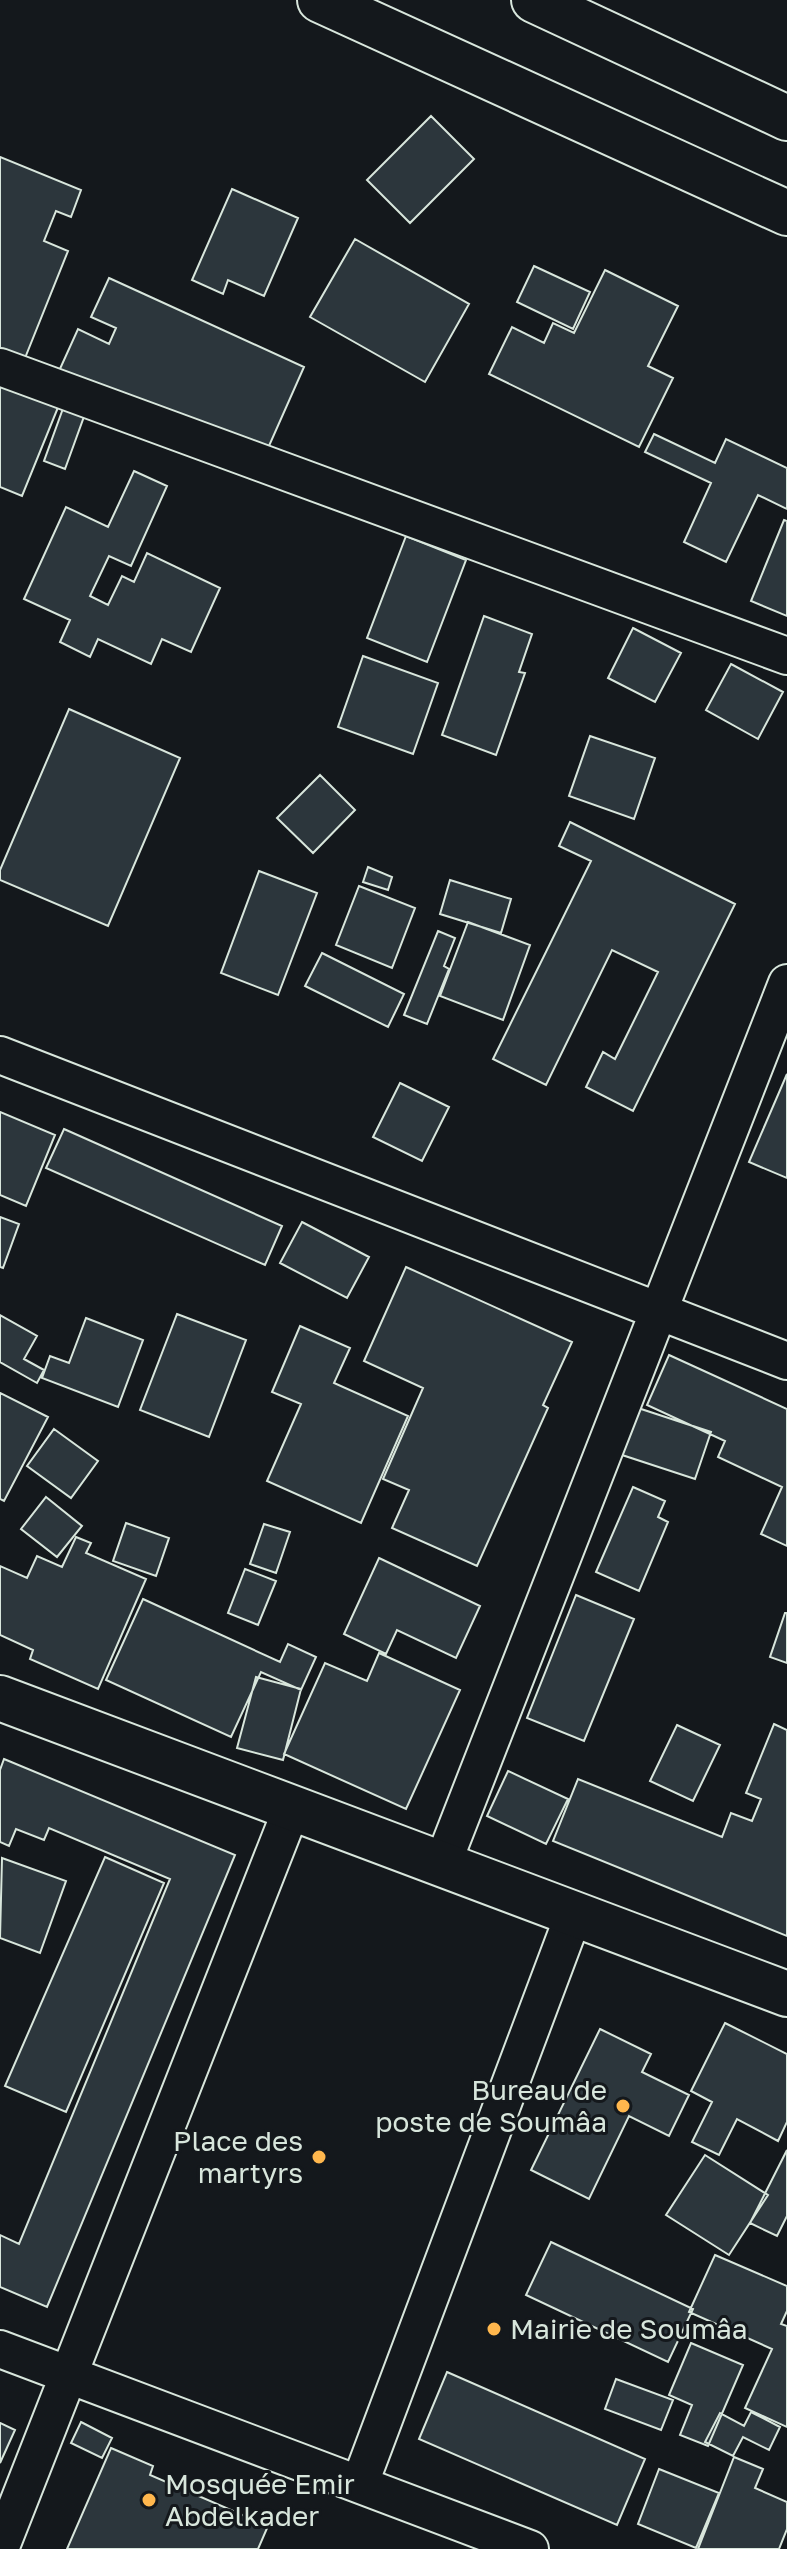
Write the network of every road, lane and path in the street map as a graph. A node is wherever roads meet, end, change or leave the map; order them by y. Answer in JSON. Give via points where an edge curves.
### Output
{"nodes":[{"id":1,"x":320,"y":0,"type":"edge"},
{"id":2,"x":534,"y":0,"type":"edge"},
{"id":3,"x":787,"y":118,"type":"edge"},
{"id":4,"x":787,"y":213,"type":"edge"},
{"id":5,"x":0,"y":367,"type":"edge"},
{"id":6,"x":787,"y":656,"type":"edge"},
{"id":7,"x":787,"y":983,"type":"edge"},
{"id":8,"x":0,"y":1055,"type":"edge"},
{"id":9,"x":660,"y":1314,"type":"junction"},
{"id":10,"x":787,"y":1361,"type":"edge"},
{"id":11,"x":0,"y":1698,"type":"edge"},
{"id":12,"x":292,"y":1808,"type":"junction"},
{"id":13,"x":442,"y":1865,"type":"junction"},
{"id":14,"x":574,"y":1914,"type":"junction"},
{"id":15,"x":787,"y":1994,"type":"edge"},
{"id":16,"x":0,"y":2349,"type":"edge"},
{"id":17,"x":70,"y":2377,"type":"junction"},
{"id":18,"x":360,"y":2483,"type":"junction"},
{"id":19,"x":0,"y":2549,"type":"edge"},
{"id":20,"x":530,"y":2549,"type":"edge"}],
"edges":[{"from":1,"to":4,"type":"main road"},
{"from":2,"to":3,"type":"main road"},
{"from":5,"to":6,"type":"street"},
{"from":7,"to":9,"type":"street"},
{"from":8,"to":9,"type":"street"},
{"from":9,"to":10,"type":"street"},
{"from":9,"to":13,"type":"street"},
{"from":11,"to":12,"type":"main road"},
{"from":12,"to":13,"type":"main road"},
{"from":12,"to":17,"type":"street"},
{"from":13,"to":14,"type":"main road"},
{"from":14,"to":15,"type":"main road"},
{"from":14,"to":18,"type":"street"},
{"from":16,"to":17,"type":"street"},
{"from":17,"to":18,"type":"street"},
{"from":17,"to":19,"type":"street"},
{"from":18,"to":20,"type":"street"}]}
